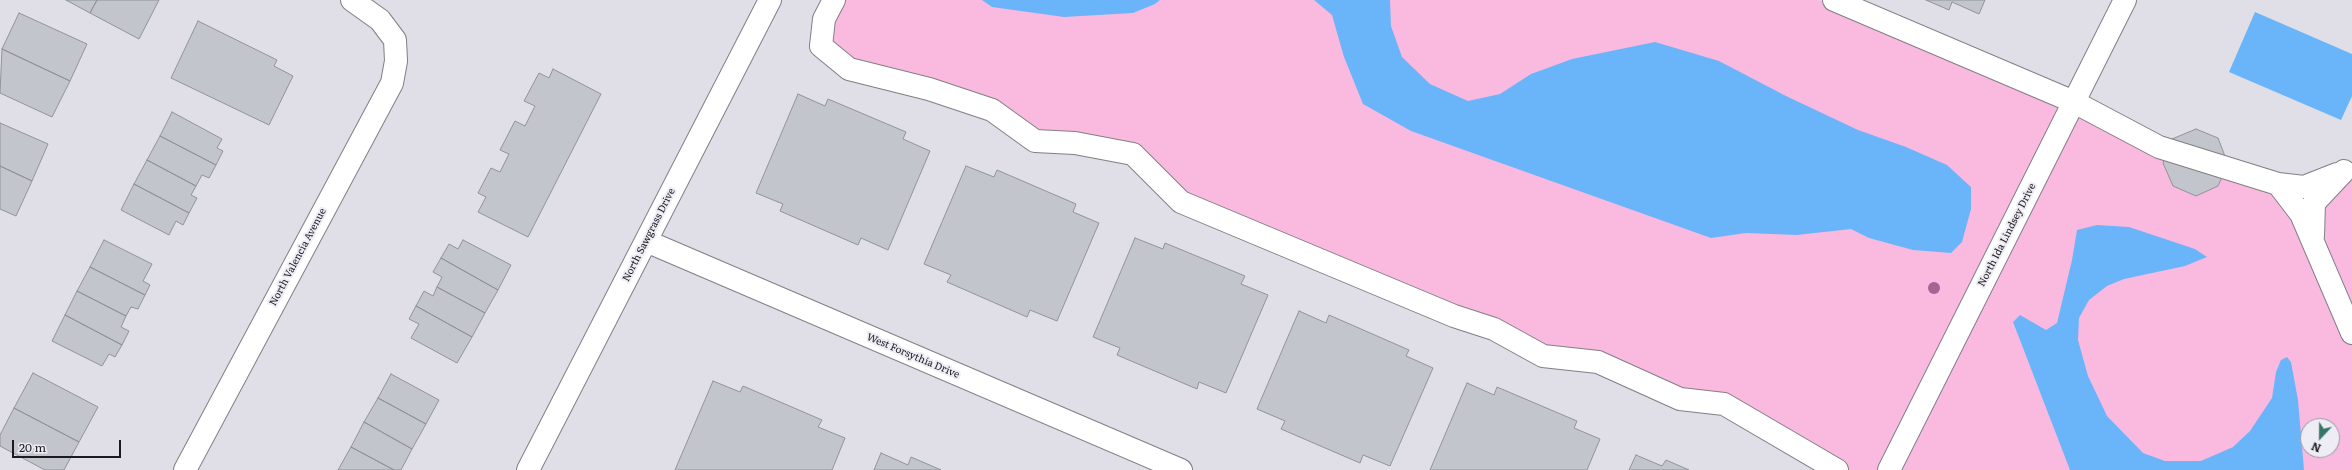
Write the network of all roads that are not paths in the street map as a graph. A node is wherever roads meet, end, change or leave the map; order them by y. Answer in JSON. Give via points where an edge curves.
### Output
{"nodes":[{"id":1,"x":352,"y":0,"type":"edge"},
{"id":2,"x":770,"y":0,"type":"edge"},
{"id":3,"x":834,"y":0,"type":"edge"},
{"id":4,"x":1834,"y":0,"type":"edge"},
{"id":5,"x":2125,"y":0,"type":"edge"},
{"id":6,"x":2074,"y":102,"type":"junction"},
{"id":7,"x":2348,"y":171,"type":"edge"},
{"id":8,"x":2278,"y":184,"type":"junction"},
{"id":9,"x":2313,"y":240,"type":"junction"},
{"id":10,"x":646,"y":241,"type":"junction"},
{"id":11,"x":2352,"y":333,"type":"edge"},
{"id":12,"x":185,"y":470,"type":"edge"},
{"id":13,"x":528,"y":470,"type":"edge"},
{"id":14,"x":1181,"y":470,"type":"edge"},
{"id":15,"x":1837,"y":470,"type":"edge"},
{"id":16,"x":1889,"y":470,"type":"edge"}],
"edges":[{"from":1,"to":12,"type":"street","name":"North Valencia Avenue","via":[[380,20],[395,40],[396,61],[392,82]]},
{"from":2,"to":10,"type":"street","name":"North Sawgrass Drive"},
{"from":3,"to":15,"type":"street","via":[[824,19],[821,46],[849,69],[929,89],[992,110],[1035,141],[1075,143],[1133,154],[1181,202],[1454,316],[1494,329],[1543,356],[1598,362],[1680,399],[1724,404]]},
{"from":4,"to":6,"type":"street"},
{"from":5,"to":6,"type":"street","name":"North Ida Lindsey Drive"},
{"from":6,"to":8,"type":"street","via":[[2159,148]]},
{"from":6,"to":16,"type":"street","name":"North Ida Lindsey Drive"},
{"from":7,"to":8,"type":"street","via":[[2304,187]]},
{"from":7,"to":9,"type":"street","via":[[2314,203]]},
{"from":8,"to":9,"type":"street","via":[[2300,214]]},
{"from":9,"to":11,"type":"street"},
{"from":10,"to":13,"type":"street","name":"North Sawgrass Drive"},
{"from":10,"to":14,"type":"street","name":"West Forsythia Drive"}]}
